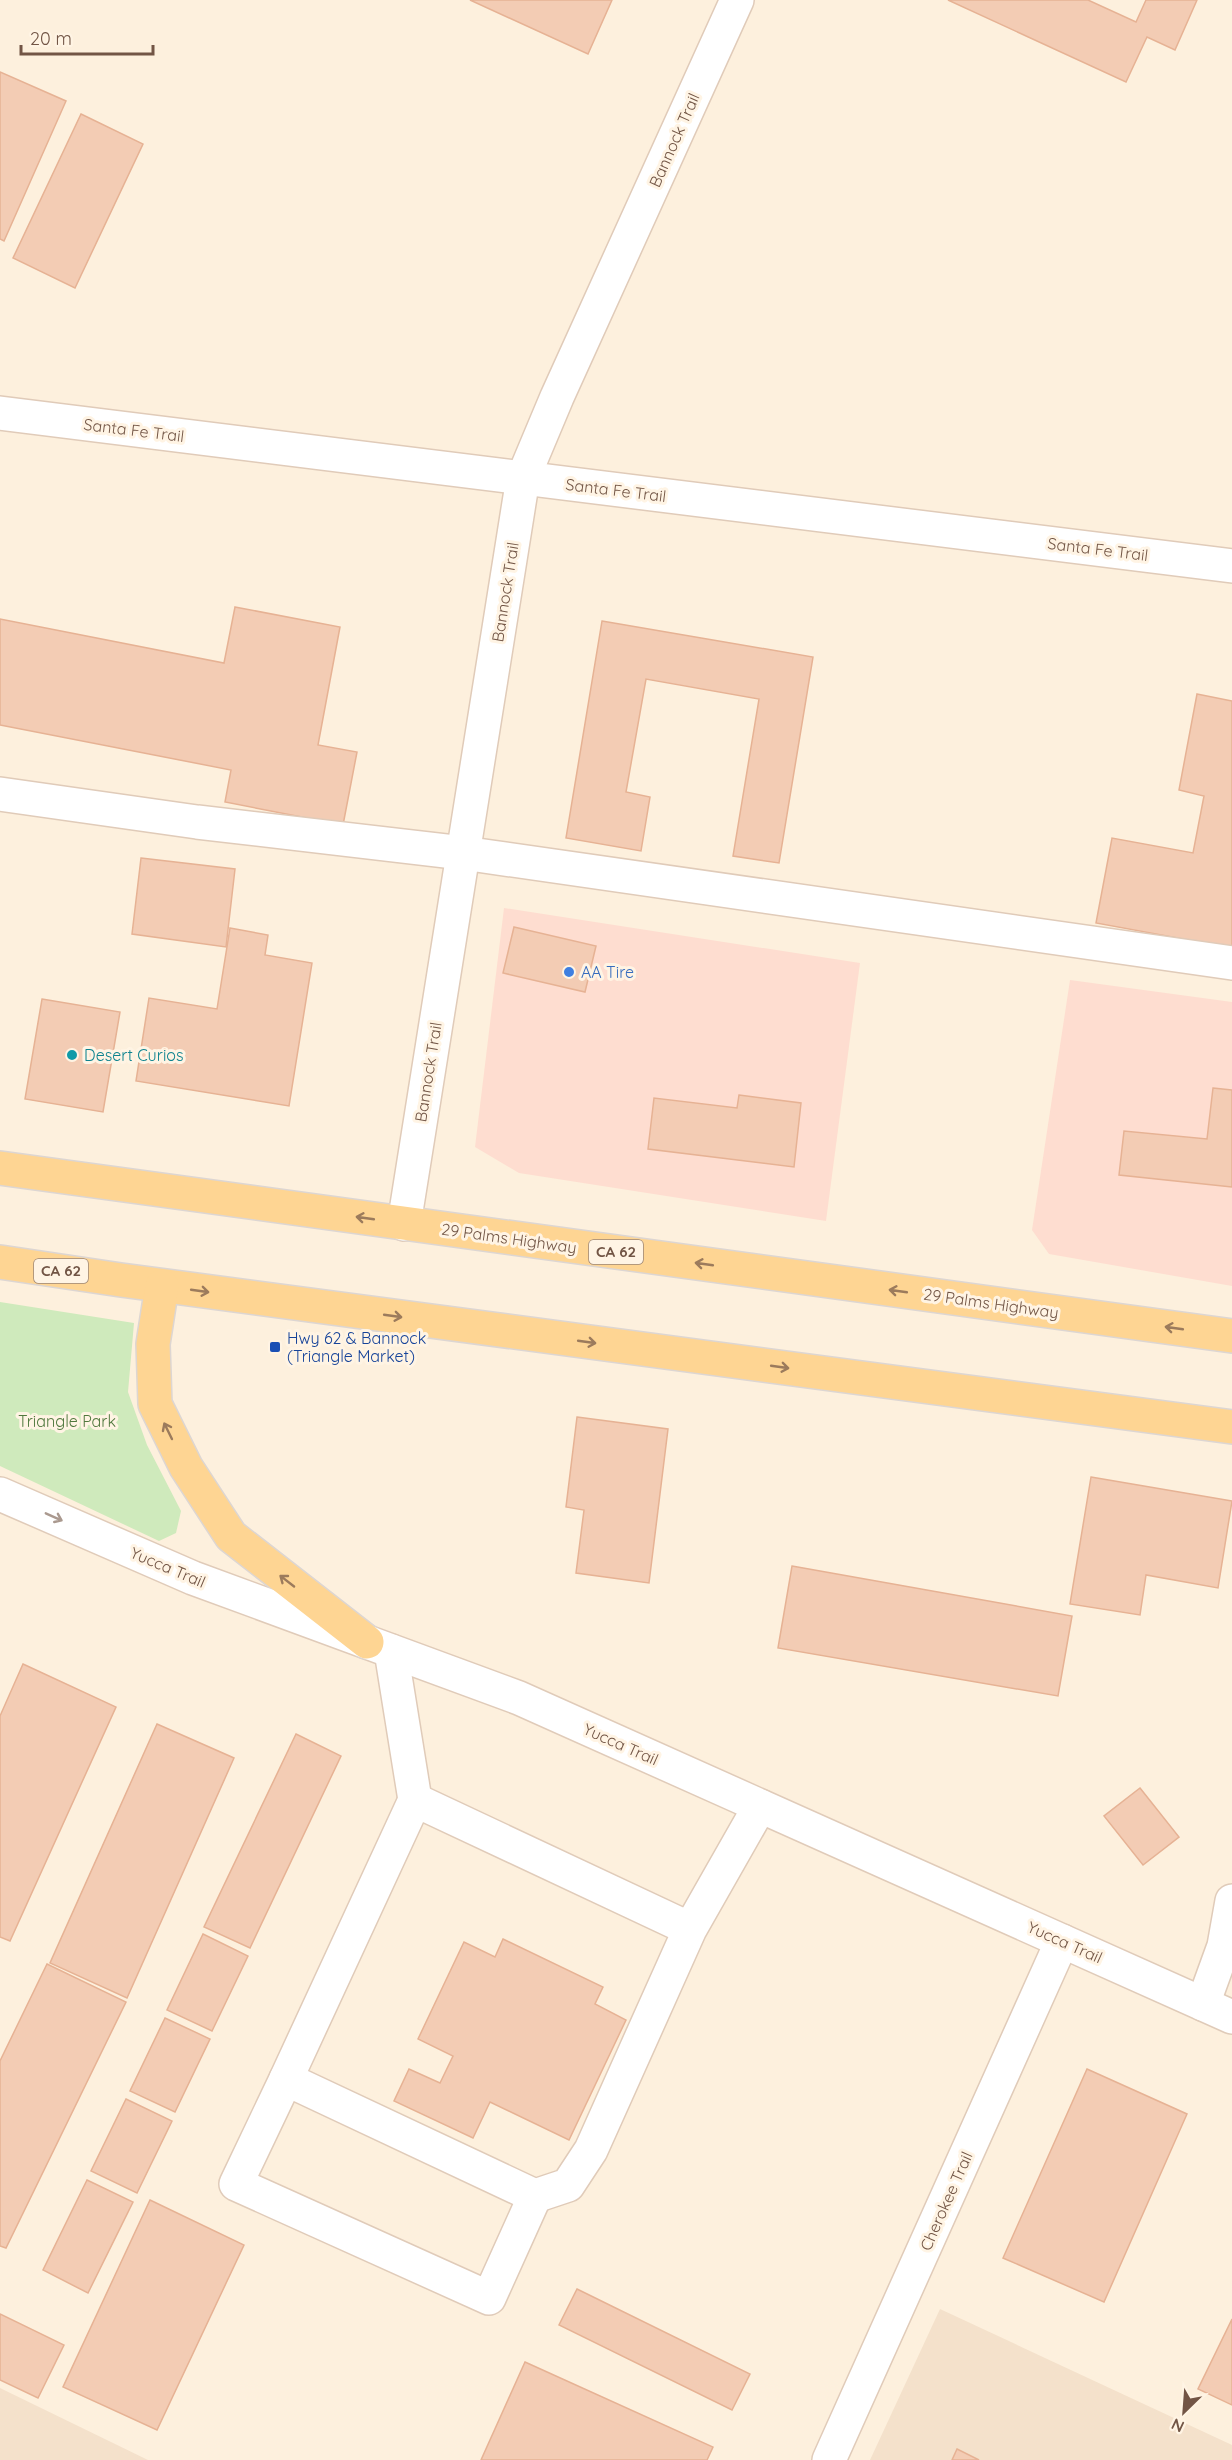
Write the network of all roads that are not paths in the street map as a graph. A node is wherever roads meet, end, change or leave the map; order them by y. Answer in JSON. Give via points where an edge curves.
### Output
{"nodes":[{"id":1,"x":737,"y":0,"type":"edge"},
{"id":2,"x":0,"y":413,"type":"edge"},
{"id":3,"x":523,"y":478,"type":"junction"},
{"id":4,"x":1232,"y":566,"type":"edge"},
{"id":5,"x":0,"y":794,"type":"edge"},
{"id":6,"x":463,"y":853,"type":"junction"},
{"id":7,"x":1232,"y":963,"type":"edge"},
{"id":8,"x":0,"y":1168,"type":"edge"},
{"id":9,"x":404,"y":1224,"type":"junction"},
{"id":10,"x":0,"y":1262,"type":"edge"},
{"id":11,"x":162,"y":1286,"type":"junction"},
{"id":12,"x":1232,"y":1336,"type":"edge"},
{"id":13,"x":1232,"y":1427,"type":"edge"},
{"id":14,"x":0,"y":1494,"type":"edge"},
{"id":15,"x":379,"y":1647,"type":"junction"},
{"id":16,"x":415,"y":1800,"type":"junction"},
{"id":17,"x":760,"y":1806,"type":"junction"},
{"id":18,"x":1232,"y":1901,"type":"edge"},
{"id":19,"x":690,"y":1929,"type":"junction"},
{"id":20,"x":1062,"y":1941,"type":"junction"},
{"id":21,"x":1218,"y":2011,"type":"edge"},
{"id":22,"x":286,"y":2079,"type":"junction"},
{"id":23,"x":535,"y":2196,"type":"junction"},
{"id":24,"x":829,"y":2460,"type":"edge"}],
"edges":[{"from":1,"to":3,"type":"street","name":"Bannock Trail"},
{"from":2,"to":3,"type":"street","name":"Santa Fe Trail"},
{"from":3,"to":4,"type":"street","name":"Santa Fe Trail"},
{"from":3,"to":6,"type":"street","name":"Bannock Trail"},
{"from":5,"to":6,"type":"street"},
{"from":6,"to":7,"type":"street"},
{"from":6,"to":9,"type":"street","name":"Bannock Trail"},
{"from":9,"to":8,"type":"main road","name":"29 Palms Highway","number":"CA 62","one_way":true},
{"from":12,"to":9,"type":"main road","name":"29 Palms Highway","number":"CA 62","one_way":true},
{"from":10,"to":11,"type":"main road","number":"CA 62"},
{"from":11,"to":13,"type":"main road","number":"CA 62","one_way":true},
{"from":15,"to":11,"type":"main road","one_way":true,"via":[[231,1536],[186,1467],[155,1404],[153,1344]]},
{"from":14,"to":15,"type":"street","name":"Yucca Trail","one_way":true,"via":[[194,1578]]},
{"from":15,"to":16,"type":"street"},
{"from":15,"to":17,"type":"street","name":"Yucca Trail","via":[[519,1698]]},
{"from":16,"to":19,"type":"street"},
{"from":16,"to":22,"type":"street"},
{"from":17,"to":19,"type":"street"},
{"from":17,"to":20,"type":"street","name":"Yucca Trail"},
{"from":18,"to":21,"type":"street"},
{"from":19,"to":23,"type":"street","via":[[591,2150],[568,2185]]},
{"from":20,"to":21,"type":"street","name":"Yucca Trail"},
{"from":20,"to":24,"type":"street","name":"Cherokee Trail"},
{"from":22,"to":23,"type":"street"},
{"from":22,"to":23,"type":"street","via":[[236,2184],[489,2298]]}]}
